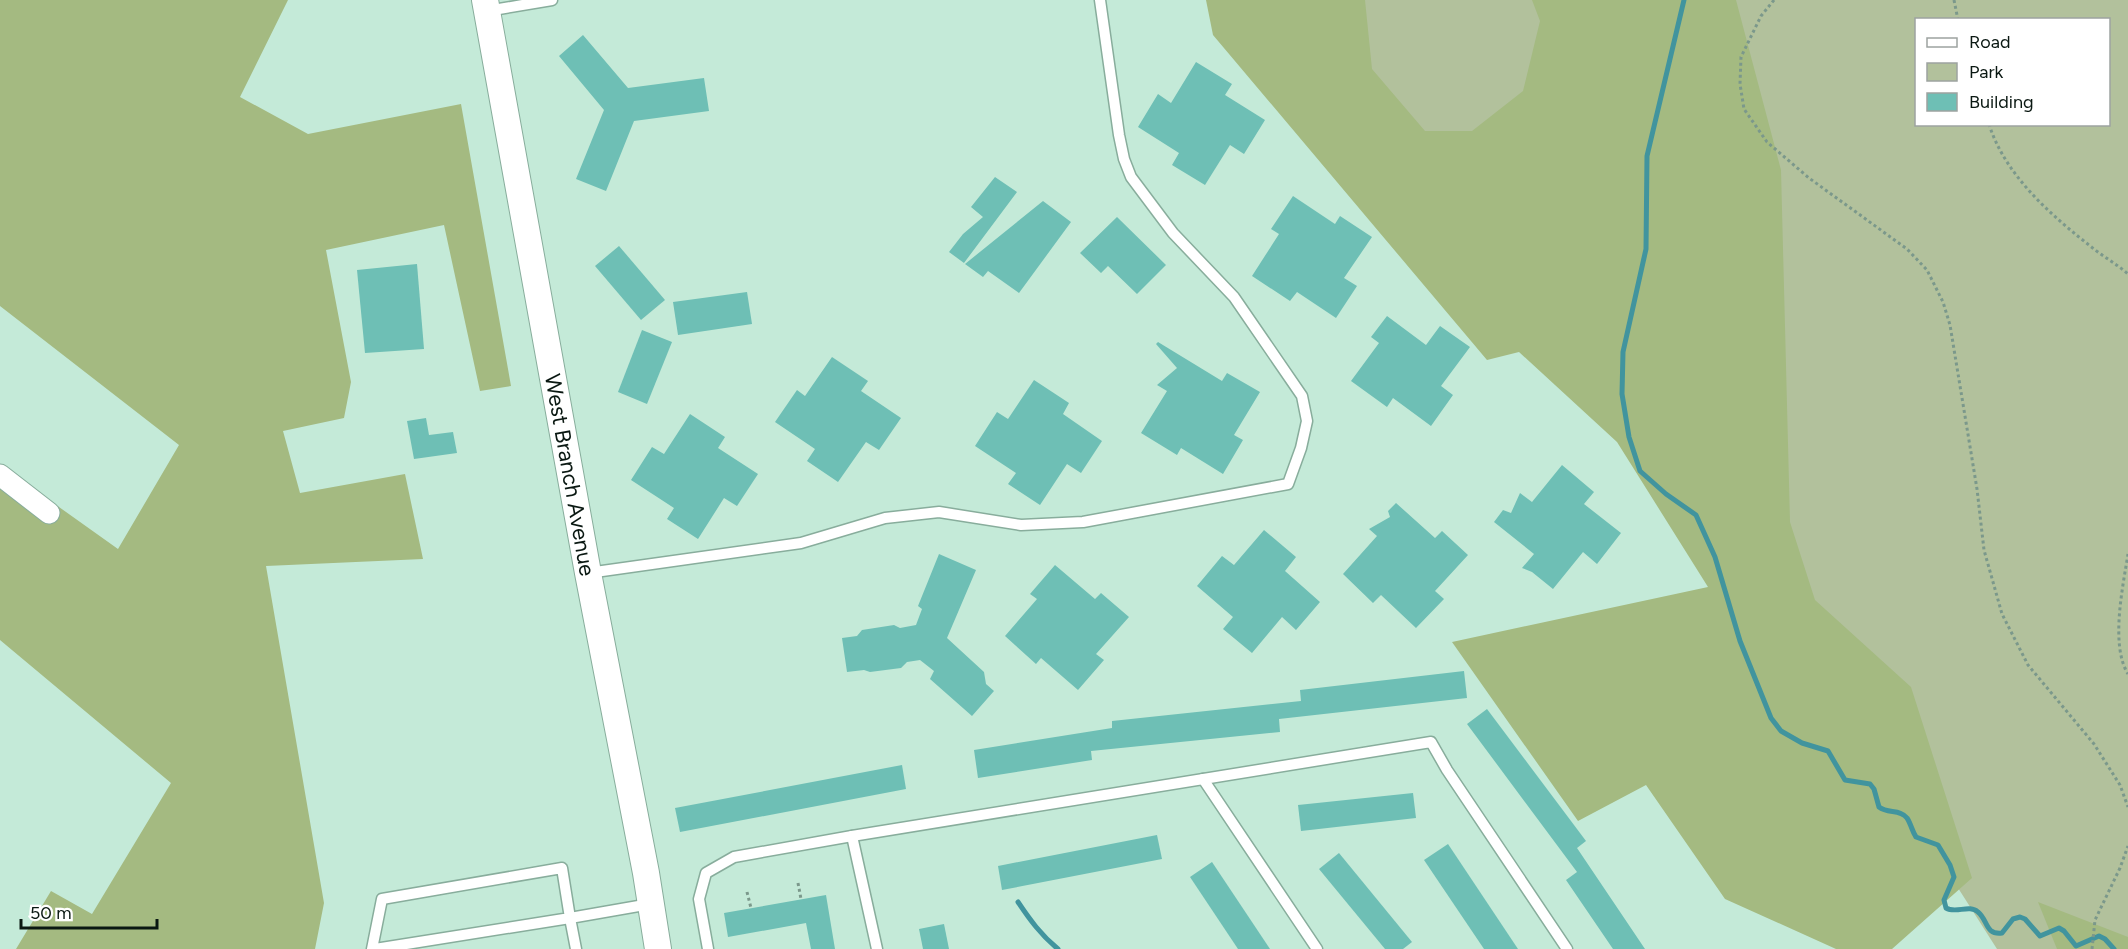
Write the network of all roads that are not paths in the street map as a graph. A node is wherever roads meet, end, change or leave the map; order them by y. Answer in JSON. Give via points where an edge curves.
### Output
{"nodes":[{"id":1,"x":552,"y":0,"type":"edge"},
{"id":2,"x":1101,"y":0,"type":"edge"},
{"id":3,"x":486,"y":6,"type":"edge"},
{"id":4,"x":0,"y":475,"type":"edge"},
{"id":5,"x":49,"y":513,"type":"dead end"},
{"id":6,"x":588,"y":573,"type":"junction"},
{"id":7,"x":1203,"y":779,"type":"junction"},
{"id":8,"x":852,"y":836,"type":"junction"},
{"id":9,"x":651,"y":904,"type":"junction"},
{"id":10,"x":570,"y":918,"type":"junction"},
{"id":11,"x":373,"y":949,"type":"edge"},
{"id":12,"x":576,"y":949,"type":"edge"},
{"id":13,"x":658,"y":949,"type":"edge"},
{"id":14,"x":708,"y":949,"type":"edge"},
{"id":15,"x":877,"y":949,"type":"edge"},
{"id":16,"x":1317,"y":949,"type":"edge"},
{"id":17,"x":1567,"y":949,"type":"edge"}],
"edges":[{"from":1,"to":3,"type":"lane"},
{"from":2,"to":6,"type":"lane","via":[[1119,135],[1131,177],[1173,233],[1234,297],[1302,396],[1306,422],[1288,484],[1083,522],[1021,525],[939,512],[885,518],[801,543]]},
{"from":3,"to":6,"type":"street","name":"West Branch Avenue"},
{"from":4,"to":5,"type":"street"},
{"from":6,"to":9,"type":"street","name":"West Branch Avenue"},
{"from":7,"to":8,"type":"lane"},
{"from":7,"to":16,"type":"lane"},
{"from":7,"to":17,"type":"lane","via":[[1431,742]]},
{"from":8,"to":14,"type":"lane","via":[[734,857],[706,873],[699,899]]},
{"from":8,"to":15,"type":"lane"},
{"from":9,"to":10,"type":"lane"},
{"from":9,"to":13,"type":"street","name":"West Branch Avenue"},
{"from":10,"to":11,"type":"lane"},
{"from":10,"to":11,"type":"lane","via":[[562,868],[382,899]]},
{"from":10,"to":12,"type":"lane"}]}
